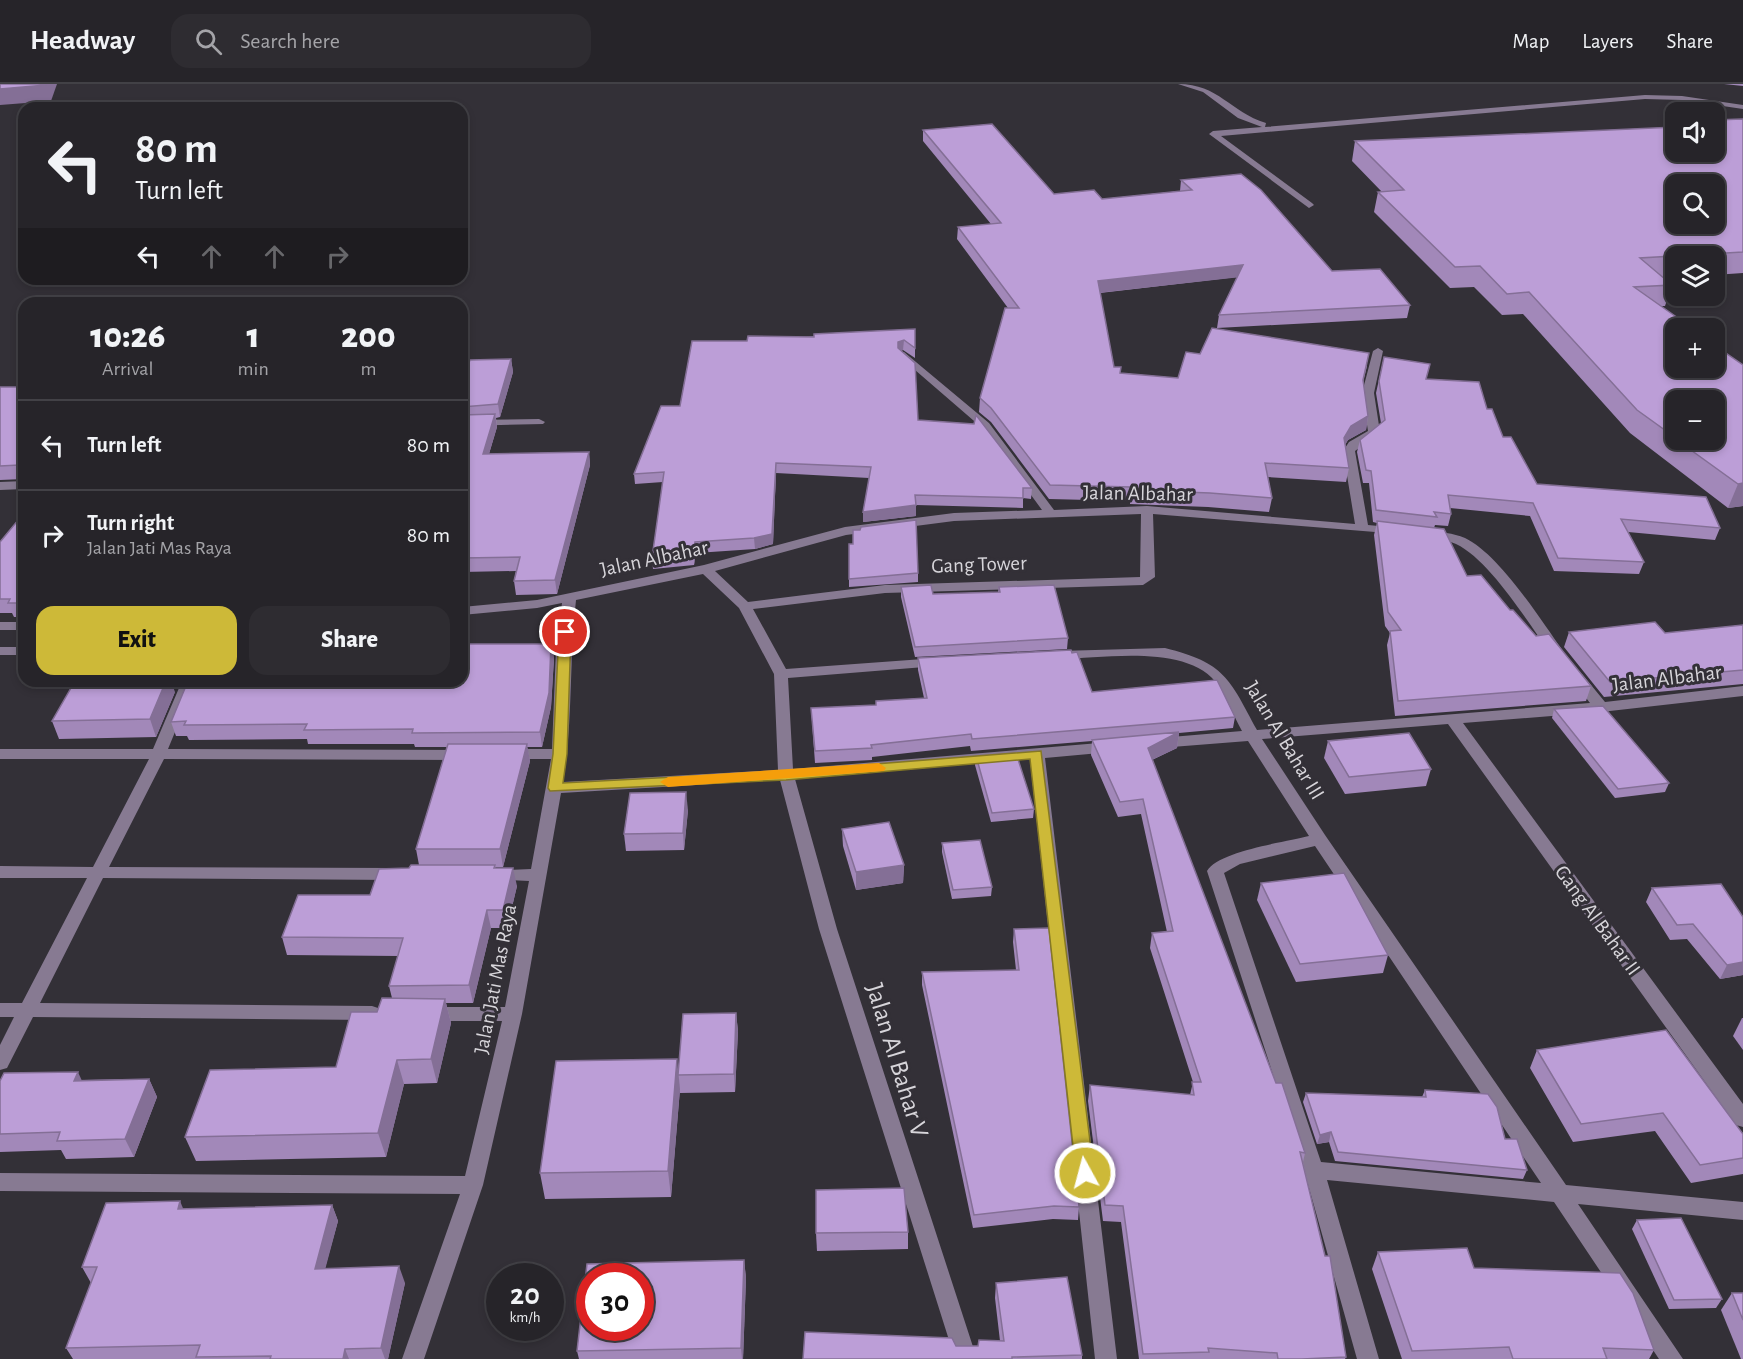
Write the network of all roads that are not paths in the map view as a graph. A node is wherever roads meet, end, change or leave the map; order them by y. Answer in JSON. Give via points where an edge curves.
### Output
{"nodes":[{"id":1,"x":1182,"y":84,"type":"edge"},
{"id":2,"x":1743,"y":108,"type":"edge"},
{"id":3,"x":1275,"y":127,"type":"junction"},
{"id":4,"x":1309,"y":205,"type":"dead end"},
{"id":5,"x":1378,"y":351,"type":"dead end"},
{"id":6,"x":904,"y":355,"type":"edge"},
{"id":7,"x":539,"y":422,"type":"dead end"},
{"id":8,"x":468,"y":423,"type":"edge"},
{"id":9,"x":18,"y":485,"type":"edge"},
{"id":10,"x":0,"y":486,"type":"edge"},
{"id":11,"x":1147,"y":510,"type":"junction"},
{"id":12,"x":1051,"y":514,"type":"junction"},
{"id":13,"x":1362,"y":527,"type":"junction"},
{"id":14,"x":706,"y":570,"type":"junction"},
{"id":15,"x":569,"y":598,"type":"junction"},
{"id":16,"x":745,"y":606,"type":"junction"},
{"id":17,"x":468,"y":610,"type":"edge"},
{"id":18,"x":18,"y":626,"type":"edge"},
{"id":19,"x":0,"y":627,"type":"edge"},
{"id":20,"x":0,"y":651,"type":"edge"},
{"id":21,"x":18,"y":651,"type":"edge"},
{"id":22,"x":1050,"y":656,"type":"edge"},
{"id":23,"x":957,"y":660,"type":"edge"},
{"id":24,"x":781,"y":674,"type":"junction"},
{"id":25,"x":187,"y":687,"type":"edge"},
{"id":26,"x":1743,"y":691,"type":"edge"},
{"id":27,"x":1601,"y":707,"type":"junction"},
{"id":28,"x":1453,"y":720,"type":"junction"},
{"id":29,"x":1251,"y":734,"type":"junction"},
{"id":30,"x":0,"y":754,"type":"edge"},
{"id":31,"x":560,"y":754,"type":"junction"},
{"id":32,"x":1036,"y":754,"type":"junction"},
{"id":33,"x":158,"y":756,"type":"junction"},
{"id":34,"x":786,"y":776,"type":"junction"},
{"id":35,"x":555,"y":788,"type":"junction"},
{"id":36,"x":1319,"y":839,"type":"junction"},
{"id":37,"x":0,"y":873,"type":"edge"},
{"id":38,"x":98,"y":873,"type":"junction"},
{"id":39,"x":419,"y":874,"type":"edge"},
{"id":40,"x":479,"y":875,"type":"edge"},
{"id":41,"x":538,"y":875,"type":"junction"},
{"id":42,"x":0,"y":1010,"type":"edge"},
{"id":43,"x":27,"y":1010,"type":"junction"},
{"id":44,"x":513,"y":1014,"type":"junction"},
{"id":45,"x":0,"y":1063,"type":"edge"},
{"id":46,"x":1743,"y":1119,"type":"edge"},
{"id":47,"x":1314,"y":1170,"type":"junction"},
{"id":48,"x":0,"y":1182,"type":"edge"},
{"id":49,"x":473,"y":1185,"type":"junction"},
{"id":50,"x":1561,"y":1194,"type":"junction"},
{"id":51,"x":1743,"y":1211,"type":"edge"},
{"id":52,"x":413,"y":1359,"type":"edge"},
{"id":53,"x":966,"y":1359,"type":"edge"},
{"id":54,"x":1106,"y":1359,"type":"edge"},
{"id":55,"x":1368,"y":1359,"type":"edge"},
{"id":56,"x":1672,"y":1359,"type":"edge"}],
"edges":[{"from":1,"to":3,"type":"street","via":[[1204,88],[1246,120]]},
{"from":2,"to":3,"type":"street","via":[[1682,98],[1645,97]]},
{"from":3,"to":4,"type":"street","via":[[1213,134]]},
{"from":5,"to":13,"type":"street","via":[[1368,393],[1374,432],[1353,444],[1349,451]]},
{"from":6,"to":12,"type":"street","via":[[985,425]]},
{"from":7,"to":8,"type":"street"},
{"from":9,"to":10,"type":"street"},
{"from":11,"to":12,"type":"street","name":"Jalan Albahar"},
{"from":11,"to":13,"type":"street","name":"Jalan Albahar"},
{"from":11,"to":16,"type":"street","name":"Gang Tower","via":[[1148,577],[1143,581],[885,589]]},
{"from":12,"to":14,"type":"street","name":"Jalan Albahar","via":[[954,517],[844,531]]},
{"from":13,"to":27,"type":"street","name":"Jalan Albahar","via":[[1464,542],[1490,566]]},
{"from":14,"to":15,"type":"street","name":"Jalan Albahar"},
{"from":14,"to":16,"type":"street"},
{"from":15,"to":17,"type":"street","name":"Jalan Albahar"},
{"from":15,"to":31,"type":"street","name":"Jalan Jati Mas Raya","via":[[557,649]]},
{"from":16,"to":24,"type":"street"},
{"from":18,"to":19,"type":"street"},
{"from":20,"to":21,"type":"street"},
{"from":22,"to":29,"type":"street","name":"Jalan Al Bahar III","via":[[1165,652],[1190,659],[1224,682]]},
{"from":23,"to":24,"type":"street"},
{"from":24,"to":34,"type":"street","name":"Jalan Al Bahar V"},
{"from":25,"to":33,"type":"street"},
{"from":26,"to":27,"type":"street","name":"Jalan Albahar"},
{"from":27,"to":28,"type":"street"},
{"from":28,"to":29,"type":"street"},
{"from":28,"to":46,"type":"street","name":"Gang Al Bahar II"},
{"from":29,"to":32,"type":"street"},
{"from":29,"to":36,"type":"street","name":"Jalan Al Bahar III"},
{"from":30,"to":33,"type":"street"},
{"from":31,"to":33,"type":"street"},
{"from":31,"to":35,"type":"street","name":"Jalan Jati Mas Raya"},
{"from":32,"to":34,"type":"street"},
{"from":32,"to":54,"type":"street"},
{"from":33,"to":38,"type":"street"},
{"from":34,"to":35,"type":"street"},
{"from":34,"to":53,"type":"street","name":"Jalan Al Bahar V","via":[[828,930]]},
{"from":35,"to":41,"type":"street","name":"Jalan Jati Mas Raya"},
{"from":36,"to":47,"type":"street","via":[[1235,860],[1215,871]]},
{"from":36,"to":50,"type":"street","name":"Jalan Al Bahar III"},
{"from":37,"to":38,"type":"street"},
{"from":38,"to":39,"type":"street"},
{"from":38,"to":43,"type":"street"},
{"from":40,"to":41,"type":"street"},
{"from":41,"to":44,"type":"street","name":"Jalan Jati Mas Raya"},
{"from":42,"to":43,"type":"street"},
{"from":43,"to":44,"type":"street"},
{"from":43,"to":45,"type":"street"},
{"from":44,"to":49,"type":"street","name":"Jalan Jati Mas Raya"},
{"from":47,"to":50,"type":"street"},
{"from":47,"to":55,"type":"street"},
{"from":48,"to":49,"type":"street"},
{"from":49,"to":52,"type":"street","name":"Jalan Jati Mas Raya"},
{"from":50,"to":51,"type":"street"},
{"from":50,"to":56,"type":"street","name":"Jalan Al Bahar III"}]}
